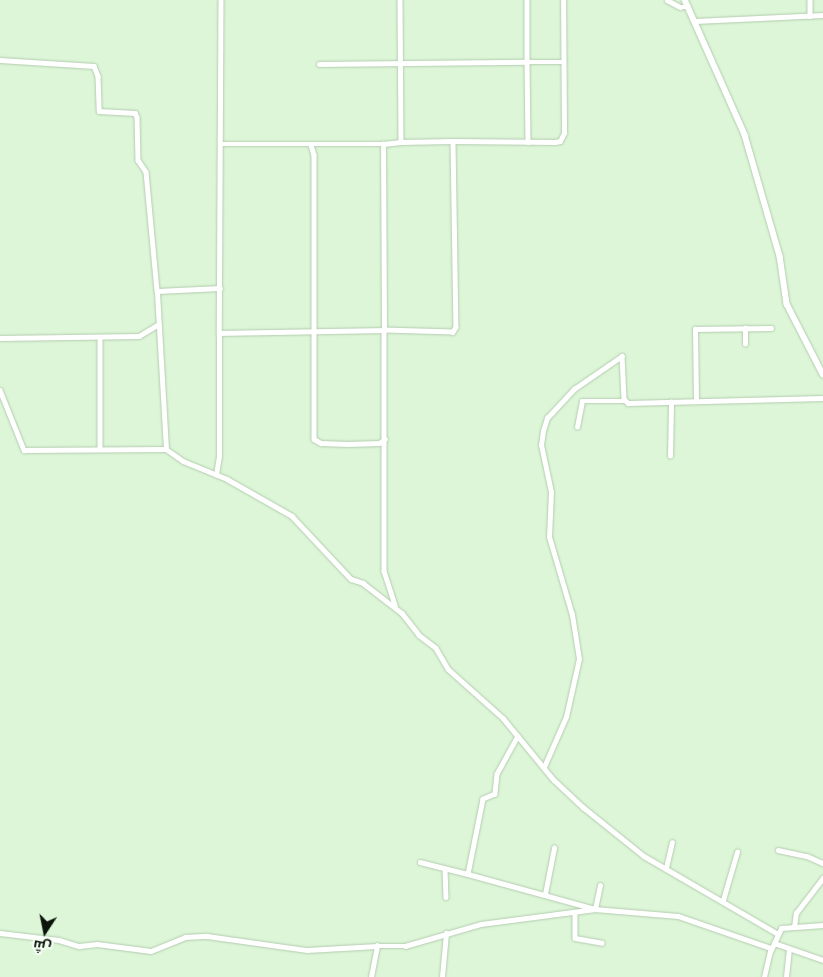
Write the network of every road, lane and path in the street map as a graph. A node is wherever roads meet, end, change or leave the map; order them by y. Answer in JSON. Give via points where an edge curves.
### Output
{"nodes":[{"id":1,"x":220,"y":0,"type":"edge"},
{"id":2,"x":400,"y":0,"type":"edge"},
{"id":3,"x":527,"y":0,"type":"edge"},
{"id":4,"x":563,"y":0,"type":"edge"},
{"id":5,"x":666,"y":0,"type":"edge"},
{"id":6,"x":685,"y":0,"type":"edge"},
{"id":7,"x":810,"y":0,"type":"edge"},
{"id":8,"x":689,"y":7,"type":"junction"},
{"id":9,"x":823,"y":15,"type":"edge"},
{"id":10,"x":810,"y":16,"type":"junction"},
{"id":11,"x":695,"y":21,"type":"junction"},
{"id":12,"x":0,"y":60,"type":"edge"},
{"id":13,"x":527,"y":62,"type":"junction"},
{"id":14,"x":563,"y":62,"type":"junction"},
{"id":15,"x":399,"y":63,"type":"junction"},
{"id":16,"x":319,"y":64,"type":"dead end"},
{"id":17,"x":453,"y":141,"type":"junction"},
{"id":18,"x":400,"y":142,"type":"junction"},
{"id":19,"x":528,"y":142,"type":"junction"},
{"id":20,"x":220,"y":144,"type":"junction"},
{"id":21,"x":383,"y":144,"type":"junction"},
{"id":22,"x":311,"y":145,"type":"junction"},
{"id":23,"x":220,"y":288,"type":"junction"},
{"id":24,"x":157,"y":291,"type":"junction"},
{"id":25,"x":157,"y":325,"type":"junction"},
{"id":26,"x":745,"y":328,"type":"junction"},
{"id":27,"x":771,"y":328,"type":"dead end"},
{"id":28,"x":384,"y":330,"type":"junction"},
{"id":29,"x":313,"y":331,"type":"junction"},
{"id":30,"x":219,"y":333,"type":"junction"},
{"id":31,"x":100,"y":337,"type":"junction"},
{"id":32,"x":0,"y":338,"type":"edge"},
{"id":33,"x":744,"y":344,"type":"dead end"},
{"id":34,"x":823,"y":374,"type":"edge"},
{"id":35,"x":0,"y":390,"type":"edge"},
{"id":36,"x":823,"y":398,"type":"edge"},
{"id":37,"x":626,"y":401,"type":"junction"},
{"id":38,"x":696,"y":401,"type":"junction"},
{"id":39,"x":671,"y":402,"type":"junction"},
{"id":40,"x":577,"y":428,"type":"dead end"},
{"id":41,"x":385,"y":439,"type":"junction"},
{"id":42,"x":166,"y":448,"type":"junction"},
{"id":43,"x":100,"y":449,"type":"junction"},
{"id":44,"x":670,"y":456,"type":"dead end"},
{"id":45,"x":216,"y":476,"type":"junction"},
{"id":46,"x":395,"y":606,"type":"junction"},
{"id":47,"x":518,"y":736,"type":"junction"},
{"id":48,"x":544,"y":768,"type":"junction"},
{"id":49,"x":672,"y":843,"type":"dead end"},
{"id":50,"x":554,"y":848,"type":"dead end"},
{"id":51,"x":778,"y":850,"type":"dead end"},
{"id":52,"x":736,"y":852,"type":"dead end"},
{"id":53,"x":420,"y":862,"type":"dead end"},
{"id":54,"x":823,"y":863,"type":"edge"},
{"id":55,"x":666,"y":868,"type":"junction"},
{"id":56,"x":444,"y":869,"type":"junction"},
{"id":57,"x":468,"y":874,"type":"junction"},
{"id":58,"x":823,"y":878,"type":"edge"},
{"id":59,"x":600,"y":886,"type":"dead end"},
{"id":60,"x":545,"y":894,"type":"junction"},
{"id":61,"x":446,"y":897,"type":"dead end"},
{"id":62,"x":723,"y":900,"type":"junction"},
{"id":63,"x":595,"y":909,"type":"junction"},
{"id":64,"x":575,"y":912,"type":"junction"},
{"id":65,"x":823,"y":925,"type":"edge"},
{"id":66,"x":794,"y":927,"type":"junction"},
{"id":67,"x":446,"y":932,"type":"junction"},
{"id":68,"x":0,"y":933,"type":"edge"},
{"id":69,"x":778,"y":934,"type":"junction"},
{"id":70,"x":602,"y":943,"type":"dead end"},
{"id":71,"x":377,"y":946,"type":"junction"},
{"id":72,"x":772,"y":946,"type":"junction"},
{"id":73,"x":790,"y":949,"type":"junction"},
{"id":74,"x":823,"y":960,"type":"edge"},
{"id":75,"x":371,"y":977,"type":"edge"},
{"id":76,"x":442,"y":977,"type":"edge"},
{"id":77,"x":764,"y":977,"type":"edge"},
{"id":78,"x":786,"y":977,"type":"edge"}],
"edges":[{"from":1,"to":20,"type":"street"},
{"from":2,"to":15,"type":"street"},
{"from":3,"to":13,"type":"street"},
{"from":4,"to":14,"type":"street"},
{"from":5,"to":8,"type":"street","via":[[680,7]]},
{"from":6,"to":8,"type":"street"},
{"from":7,"to":10,"type":"street"},
{"from":8,"to":11,"type":"street"},
{"from":9,"to":10,"type":"street"},
{"from":10,"to":11,"type":"street"},
{"from":11,"to":34,"type":"street","via":[[745,134],[776,241],[787,304]]},
{"from":12,"to":24,"type":"street","via":[[94,66],[98,76],[99,111],[135,113],[138,160],[146,172]]},
{"from":13,"to":14,"type":"street"},
{"from":13,"to":15,"type":"street"},
{"from":13,"to":19,"type":"street"},
{"from":14,"to":19,"type":"street","via":[[563,138],[555,142]]},
{"from":15,"to":16,"type":"street"},
{"from":15,"to":18,"type":"street"},
{"from":17,"to":18,"type":"street"},
{"from":17,"to":19,"type":"street"},
{"from":17,"to":28,"type":"street","via":[[456,327],[453,332]]},
{"from":18,"to":21,"type":"street"},
{"from":20,"to":22,"type":"street"},
{"from":20,"to":23,"type":"street"},
{"from":21,"to":22,"type":"street"},
{"from":21,"to":28,"type":"street"},
{"from":22,"to":29,"type":"street","via":[[314,155]]},
{"from":23,"to":24,"type":"street"},
{"from":23,"to":30,"type":"street"},
{"from":24,"to":25,"type":"street"},
{"from":25,"to":31,"type":"street","via":[[139,336]]},
{"from":25,"to":42,"type":"street"},
{"from":26,"to":27,"type":"street"},
{"from":26,"to":33,"type":"street"},
{"from":26,"to":38,"type":"street","via":[[695,329]]},
{"from":28,"to":29,"type":"street"},
{"from":28,"to":41,"type":"street"},
{"from":29,"to":30,"type":"street"},
{"from":29,"to":41,"type":"street","via":[[314,439],[321,443],[348,444],[379,443]]},
{"from":30,"to":45,"type":"street","via":[[219,455]]},
{"from":31,"to":32,"type":"street"},
{"from":31,"to":43,"type":"street"},
{"from":35,"to":43,"type":"street","via":[[24,450]]},
{"from":36,"to":38,"type":"street"},
{"from":37,"to":39,"type":"street"},
{"from":37,"to":40,"type":"street","via":[[582,401]]},
{"from":37,"to":48,"type":"street","via":[[622,356],[574,389],[547,418],[543,431],[541,445],[551,492],[549,537],[572,615],[580,659],[566,717]]},
{"from":38,"to":39,"type":"street"},
{"from":39,"to":44,"type":"street"},
{"from":41,"to":46,"type":"street","via":[[384,571]]},
{"from":42,"to":43,"type":"street"},
{"from":42,"to":45,"type":"street","via":[[184,461]]},
{"from":45,"to":46,"type":"street","via":[[292,516],[352,579]]},
{"from":46,"to":47,"type":"street","via":[[419,635],[433,645],[448,669],[490,704]]},
{"from":47,"to":48,"type":"street"},
{"from":47,"to":57,"type":"street","via":[[497,774],[495,794],[483,799]]},
{"from":48,"to":55,"type":"street","via":[[628,845]]},
{"from":49,"to":55,"type":"street"},
{"from":50,"to":60,"type":"street"},
{"from":51,"to":54,"type":"street"},
{"from":52,"to":62,"type":"street"},
{"from":53,"to":56,"type":"street"},
{"from":55,"to":62,"type":"street"},
{"from":56,"to":57,"type":"street"},
{"from":56,"to":61,"type":"street"},
{"from":57,"to":60,"type":"street"},
{"from":58,"to":66,"type":"street","via":[[796,914]]},
{"from":59,"to":63,"type":"street"},
{"from":60,"to":63,"type":"street"},
{"from":62,"to":69,"type":"street"},
{"from":63,"to":64,"type":"street"},
{"from":63,"to":72,"type":"street","via":[[678,916]]},
{"from":64,"to":67,"type":"street","via":[[481,924]]},
{"from":64,"to":70,"type":"street","via":[[575,938]]},
{"from":65,"to":66,"type":"street"},
{"from":66,"to":69,"type":"street","via":[[780,928]]},
{"from":67,"to":71,"type":"street","via":[[405,946]]},
{"from":67,"to":76,"type":"street"},
{"from":68,"to":71,"type":"street","via":[[59,940],[79,946],[96,944],[151,951],[184,937],[207,936],[307,950]]},
{"from":69,"to":72,"type":"street"},
{"from":71,"to":75,"type":"street"},
{"from":72,"to":73,"type":"street"},
{"from":72,"to":77,"type":"street"},
{"from":73,"to":74,"type":"street"},
{"from":73,"to":78,"type":"street"}]}
